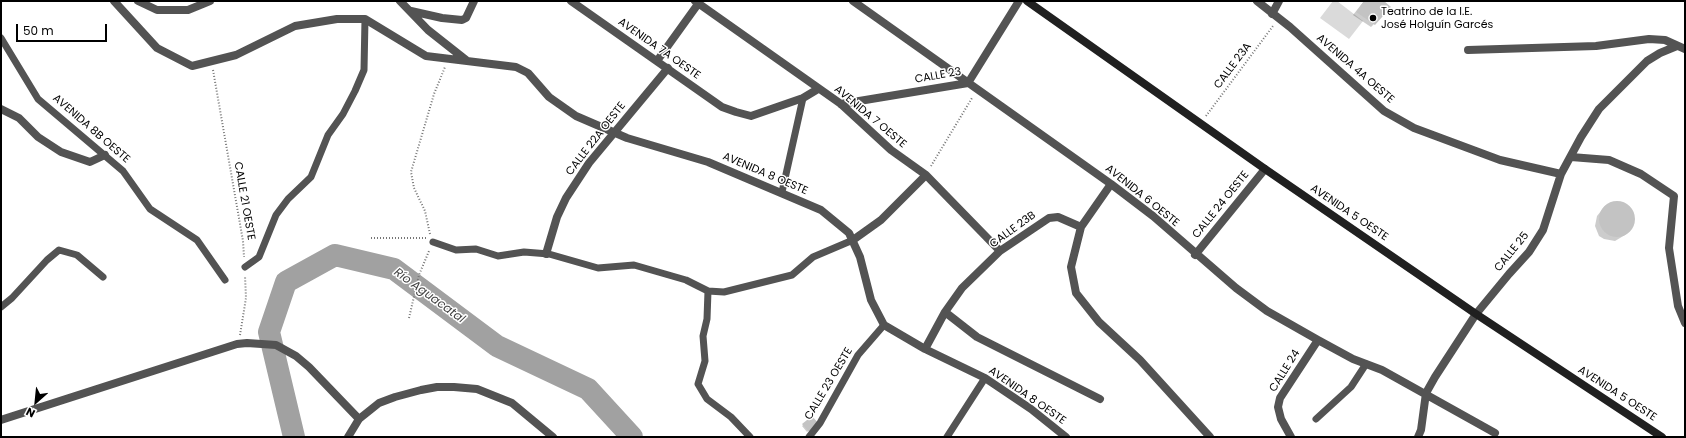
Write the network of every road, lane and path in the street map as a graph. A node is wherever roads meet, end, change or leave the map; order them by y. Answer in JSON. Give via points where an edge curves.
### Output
{"nodes":[{"id":1,"x":114,"y":1,"type":"edge"},
{"id":2,"x":138,"y":1,"type":"edge"},
{"id":3,"x":210,"y":1,"type":"edge"},
{"id":4,"x":400,"y":1,"type":"edge"},
{"id":5,"x":474,"y":1,"type":"edge"},
{"id":6,"x":571,"y":1,"type":"edge"},
{"id":7,"x":853,"y":1,"type":"edge"},
{"id":8,"x":1019,"y":1,"type":"edge"},
{"id":9,"x":1027,"y":1,"type":"edge"},
{"id":10,"x":1257,"y":1,"type":"edge"},
{"id":11,"x":1279,"y":1,"type":"edge"},
{"id":12,"x":696,"y":2,"type":"edge"},
{"id":13,"x":410,"y":11,"type":"junction"},
{"id":14,"x":1275,"y":16,"type":"junction"},
{"id":15,"x":365,"y":19,"type":"junction"},
{"id":16,"x":1,"y":38,"type":"edge"},
{"id":17,"x":1681,"y":47,"type":"edge"},
{"id":18,"x":1468,"y":50,"type":"dead end"},
{"id":19,"x":449,"y":59,"type":"junction"},
{"id":20,"x":211,"y":61,"type":"junction"},
{"id":21,"x":468,"y":61,"type":"junction"},
{"id":22,"x":657,"y":62,"type":"junction"},
{"id":23,"x":668,"y":68,"type":"junction"},
{"id":24,"x":968,"y":83,"type":"junction"},
{"id":25,"x":818,"y":88,"type":"junction"},
{"id":26,"x":977,"y":90,"type":"junction"},
{"id":27,"x":803,"y":98,"type":"junction"},
{"id":28,"x":841,"y":104,"type":"junction"},
{"id":29,"x":1,"y":109,"type":"edge"},
{"id":30,"x":1201,"y":123,"type":"junction"},
{"id":31,"x":613,"y":133,"type":"junction"},
{"id":32,"x":105,"y":155,"type":"junction"},
{"id":33,"x":1571,"y":157,"type":"junction"},
{"id":34,"x":1264,"y":169,"type":"junction"},
{"id":35,"x":1561,"y":174,"type":"junction"},
{"id":36,"x":926,"y":175,"type":"junction"},
{"id":37,"x":1111,"y":184,"type":"junction"},
{"id":38,"x":782,"y":192,"type":"junction"},
{"id":39,"x":1081,"y":227,"type":"junction"},
{"id":40,"x":371,"y":238,"type":"dead end"},
{"id":41,"x":853,"y":240,"type":"junction"},
{"id":42,"x":433,"y":242,"type":"joint"},
{"id":43,"x":1000,"y":251,"type":"junction"},
{"id":44,"x":546,"y":254,"type":"junction"},
{"id":45,"x":1195,"y":255,"type":"junction"},
{"id":46,"x":245,"y":267,"type":"junction"},
{"id":47,"x":103,"y":277,"type":"dead end"},
{"id":48,"x":225,"y":280,"type":"dead end"},
{"id":49,"x":708,"y":291,"type":"junction"},
{"id":50,"x":1,"y":307,"type":"edge"},
{"id":51,"x":945,"y":312,"type":"junction"},
{"id":52,"x":1476,"y":314,"type":"junction"},
{"id":53,"x":409,"y":318,"type":"dead end"},
{"id":54,"x":1685,"y":323,"type":"edge"},
{"id":55,"x":884,"y":326,"type":"junction"},
{"id":56,"x":1318,"y":340,"type":"junction"},
{"id":57,"x":237,"y":344,"type":"junction"},
{"id":58,"x":925,"y":349,"type":"junction"},
{"id":59,"x":1366,"y":364,"type":"junction"},
{"id":60,"x":985,"y":378,"type":"junction"},
{"id":61,"x":1426,"y":393,"type":"junction"},
{"id":62,"x":1100,"y":399,"type":"dead end"},
{"id":63,"x":360,"y":419,"type":"junction"},
{"id":64,"x":1316,"y":419,"type":"dead end"},
{"id":65,"x":1,"y":420,"type":"edge"},
{"id":66,"x":1496,"y":433,"type":"dead end"},
{"id":67,"x":348,"y":437,"type":"edge"},
{"id":68,"x":553,"y":437,"type":"edge"},
{"id":69,"x":750,"y":437,"type":"edge"},
{"id":70,"x":809,"y":437,"type":"edge"},
{"id":71,"x":947,"y":437,"type":"edge"},
{"id":72,"x":1066,"y":437,"type":"edge"},
{"id":73,"x":1210,"y":437,"type":"edge"},
{"id":74,"x":1291,"y":437,"type":"edge"},
{"id":75,"x":1418,"y":437,"type":"edge"},
{"id":76,"x":1662,"y":437,"type":"edge"}],
"edges":[{"from":1,"to":20,"type":"street","via":[[157,48],[192,66]]},
{"from":2,"to":3,"type":"street","via":[[157,10],[188,10]]},
{"from":4,"to":13,"type":"street"},
{"from":5,"to":13,"type":"street","via":[[466,18],[462,20]]},
{"from":6,"to":22,"type":"street","name":"AVENIDA 7A OESTE"},
{"from":7,"to":24,"type":"street","name":"AVENIDA 6 OESTE"},
{"from":8,"to":24,"type":"street","name":"CALLE 23"},
{"from":9,"to":30,"type":"street","name":"AVENIDA 5 OESTE"},
{"from":10,"to":14,"type":"street","name":"AVENIDA 4A OESTE"},
{"from":11,"to":14,"type":"street"},
{"from":12,"to":22,"type":"street"},
{"from":12,"to":25,"type":"street","name":"AVENIDA 7 OESTE"},
{"from":13,"to":21,"type":"street","via":[[428,30]]},
{"from":14,"to":30,"type":"path","name":"CALLE 23A"},
{"from":14,"to":35,"type":"street","name":"AVENIDA 4A OESTE","via":[[1384,111],[1414,128],[1500,160]]},
{"from":15,"to":19,"type":"street","name":"AVENIDA 8 OESTE","via":[[426,56]]},
{"from":15,"to":20,"type":"street","via":[[337,18],[295,26],[236,55]]},
{"from":15,"to":46,"type":"lane","via":[[364,70],[355,91],[328,135],[311,177],[288,199],[276,215],[259,257]]},
{"from":16,"to":32,"type":"lane","name":"AVENIDA 8B OESTE","via":[[38,99]]},
{"from":17,"to":18,"type":"street","via":[[1665,40],[1649,38],[1596,46]]},
{"from":17,"to":33,"type":"street","name":"CALLE 25","via":[[1660,52],[1647,61],[1599,109]]},
{"from":19,"to":21,"type":"street","name":"AVENIDA 8 OESTE"},
{"from":19,"to":40,"type":"path","via":[[434,94],[411,172],[414,188],[425,211],[431,238]]},
{"from":20,"to":46,"type":"path","name":"CALLE 21 OESTE","via":[[243,241]]},
{"from":21,"to":31,"type":"street","name":"AVENIDA 8 OESTE","via":[[516,66],[528,73],[549,97],[576,116]]},
{"from":22,"to":23,"type":"street","name":"AVENIDA 7A OESTE"},
{"from":23,"to":27,"type":"street","name":"AVENIDA 7A OESTE","via":[[722,106],[750,116]]},
{"from":23,"to":31,"type":"street","name":"CALLE 22A OESTE"},
{"from":24,"to":26,"type":"street","name":"AVENIDA 6 OESTE"},
{"from":24,"to":28,"type":"street","name":"CALLE 23"},
{"from":25,"to":27,"type":"street","name":"AVENIDA 7A OESTE"},
{"from":25,"to":28,"type":"street","name":"AVENIDA 7 OESTE"},
{"from":26,"to":36,"type":"path"},
{"from":26,"to":37,"type":"street","name":"AVENIDA 6 OESTE"},
{"from":27,"to":38,"type":"lane"},
{"from":28,"to":36,"type":"street","name":"AVENIDA 7 OESTE","via":[[891,150]]},
{"from":29,"to":32,"type":"street","via":[[19,118],[38,137],[61,152],[90,162]]},
{"from":30,"to":34,"type":"street","name":"AVENIDA 5 OESTE"},
{"from":31,"to":38,"type":"street","name":"AVENIDA 8 OESTE","via":[[708,162]]},
{"from":31,"to":44,"type":"street","name":"CALLE 22A OESTE","via":[[566,198],[557,217]]},
{"from":32,"to":48,"type":"lane","name":"AVENIDA 8B OESTE","via":[[123,171],[150,209],[198,240]]},
{"from":33,"to":35,"type":"street","name":"CALLE 25"},
{"from":33,"to":54,"type":"street","via":[[1609,160],[1641,174],[1674,196],[1669,248],[1678,306]]},
{"from":34,"to":45,"type":"street","name":"CALLE 24 OESTE"},
{"from":34,"to":52,"type":"street","name":"AVENIDA 5 OESTE"},
{"from":35,"to":52,"type":"street","name":"CALLE 25","via":[[1543,230],[1529,252]]},
{"from":36,"to":41,"type":"street","via":[[881,220]]},
{"from":36,"to":43,"type":"street","name":"AVENIDA 7 OESTE"},
{"from":37,"to":39,"type":"street"},
{"from":37,"to":45,"type":"street","name":"AVENIDA 6 OESTE","via":[[1152,216]]},
{"from":38,"to":41,"type":"street","name":"AVENIDA 8 OESTE","via":[[821,210],[849,233]]},
{"from":39,"to":43,"type":"street","name":"CALLE 23B","via":[[1058,217],[1049,218]]},
{"from":39,"to":73,"type":"street","via":[[1071,267],[1076,293],[1099,322],[1140,360]]},
{"from":41,"to":49,"type":"lane","via":[[813,257],[792,275],[724,292]]},
{"from":41,"to":55,"type":"street","name":"AVENIDA 8 OESTE","via":[[871,300]]},
{"from":42,"to":44,"type":"lane","via":[[456,250],[476,249],[498,256],[524,252]]},
{"from":42,"to":53,"type":"path","via":[[418,274]]},
{"from":43,"to":51,"type":"street","name":"CALLE 23B","via":[[962,288]]},
{"from":44,"to":49,"type":"lane","via":[[598,268],[634,265],[686,280]]},
{"from":45,"to":56,"type":"street","name":"AVENIDA 6 OESTE","via":[[1268,310]]},
{"from":46,"to":57,"type":"path","name":"CALLE 21 OESTE","via":[[246,298]]},
{"from":47,"to":50,"type":"lane","via":[[77,255],[59,250]]},
{"from":49,"to":69,"type":"lane","via":[[707,319],[703,336],[705,361],[698,384],[707,399],[731,417]]},
{"from":51,"to":58,"type":"street","name":"CALLE 23B"},
{"from":51,"to":62,"type":"street","via":[[977,337]]},
{"from":52,"to":61,"type":"street","name":"CALLE 25"},
{"from":52,"to":76,"type":"street","name":"AVENIDA 5 OESTE"},
{"from":55,"to":58,"type":"street","name":"AVENIDA 8 OESTE"},
{"from":55,"to":70,"type":"lane","name":"CALLE 23 OESTE","via":[[858,355],[820,423]]},
{"from":56,"to":59,"type":"street","name":"AVENIDA 6 OESTE"},
{"from":56,"to":74,"type":"street","name":"CALLE 24","via":[[1280,398],[1278,407],[1281,419]]},
{"from":57,"to":63,"type":"street","via":[[276,345],[296,356]]},
{"from":57,"to":65,"type":"street"},
{"from":58,"to":60,"type":"street","name":"AVENIDA 8 OESTE"},
{"from":59,"to":61,"type":"street","name":"AVENIDA 6 OESTE"},
{"from":59,"to":64,"type":"lane","via":[[1351,386]]},
{"from":60,"to":71,"type":"lane"},
{"from":60,"to":72,"type":"street","name":"AVENIDA 8 OESTE","via":[[1031,409]]},
{"from":61,"to":66,"type":"street","name":"AVENIDA 6 OESTE"},
{"from":61,"to":75,"type":"street"},
{"from":63,"to":67,"type":"street"},
{"from":63,"to":68,"type":"street","via":[[379,403],[395,397],[437,387],[470,388],[512,403]]}]}
